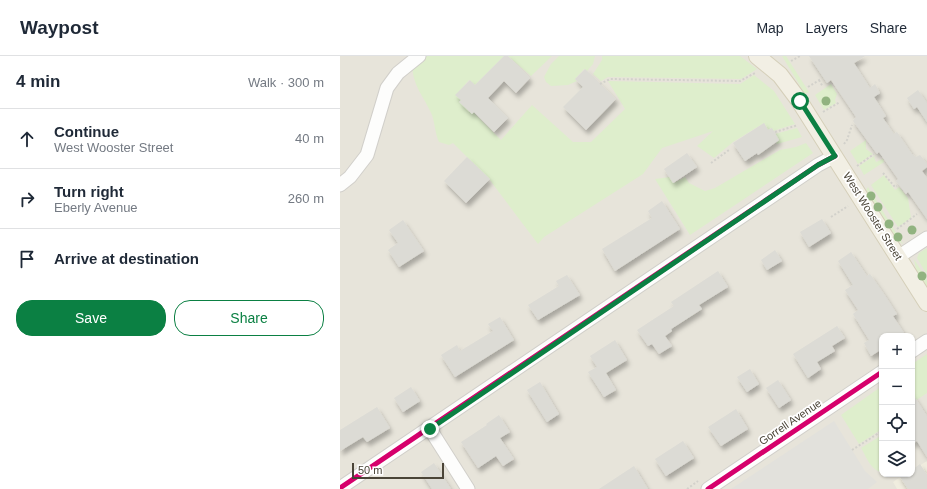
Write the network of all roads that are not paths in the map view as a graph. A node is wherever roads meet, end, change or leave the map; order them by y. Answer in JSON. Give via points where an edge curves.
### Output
{"nodes":[{"id":1,"x":419,"y":56,"type":"edge"},
{"id":2,"x":760,"y":61,"type":"edge"},
{"id":3,"x":839,"y":150,"type":"junction"},
{"id":4,"x":340,"y":185,"type":"edge"},
{"id":5,"x":927,"y":238,"type":"edge"},
{"id":6,"x":898,"y":257,"type":"junction"},
{"id":7,"x":927,"y":303,"type":"edge"},
{"id":8,"x":927,"y":341,"type":"edge"},
{"id":9,"x":915,"y":349,"type":"edge"},
{"id":10,"x":879,"y":374,"type":"edge"},
{"id":11,"x":430,"y":429,"type":"junction"},
{"id":12,"x":340,"y":488,"type":"edge"},
{"id":13,"x":468,"y":489,"type":"edge"},
{"id":14,"x":708,"y":489,"type":"edge"}],
"edges":[{"from":1,"to":4,"type":"street","via":[[404,67],[387,88],[366,155],[350,177]]},
{"from":2,"to":3,"type":"main road","name":"West Wooster Street","via":[[780,75]]},
{"from":3,"to":6,"type":"main road","name":"West Wooster Street"},
{"from":3,"to":11,"type":"street"},
{"from":5,"to":6,"type":"street"},
{"from":6,"to":7,"type":"main road","name":"West Wooster Street"},
{"from":8,"to":9,"type":"street"},
{"from":10,"to":14,"type":"street","name":"Gorrell Avenue"},
{"from":11,"to":12,"type":"street"},
{"from":11,"to":13,"type":"street"}]}
